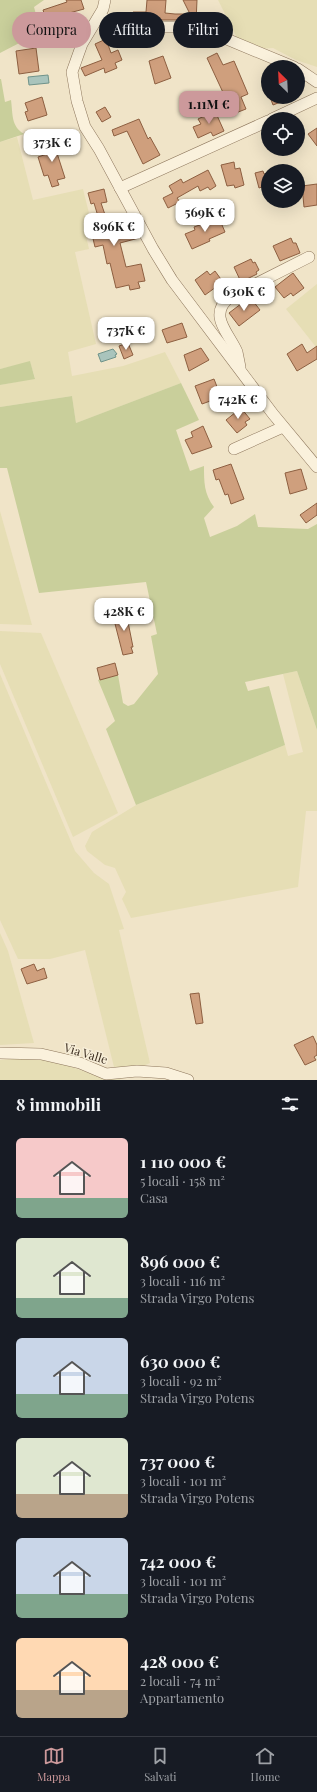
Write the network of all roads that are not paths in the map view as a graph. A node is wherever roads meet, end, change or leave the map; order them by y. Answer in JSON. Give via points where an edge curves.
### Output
{"nodes":[{"id":1,"x":105,"y":0,"type":"edge"},
{"id":2,"x":102,"y":12,"type":"edge"},
{"id":3,"x":99,"y":18,"type":"edge"},
{"id":4,"x":165,"y":27,"type":"edge"},
{"id":5,"x":277,"y":60,"type":"edge"},
{"id":6,"x":305,"y":74,"type":"edge"},
{"id":7,"x":317,"y":82,"type":"edge"},
{"id":8,"x":317,"y":98,"type":"edge"},
{"id":9,"x":287,"y":112,"type":"edge"},
{"id":10,"x":261,"y":124,"type":"edge"},
{"id":11,"x":120,"y":188,"type":"junction"},
{"id":12,"x":309,"y":257,"type":"dead end"},
{"id":13,"x":242,"y":372,"type":"junction"},
{"id":14,"x":283,"y":426,"type":"junction"},
{"id":15,"x":234,"y":448,"type":"dead end"},
{"id":16,"x":317,"y":467,"type":"edge"},
{"id":17,"x":0,"y":1053,"type":"edge"},
{"id":18,"x":188,"y":1080,"type":"edge"}],
"edges":[{"from":1,"to":2,"type":"street"},
{"from":3,"to":11,"type":"street","via":[[82,44],[72,72],[84,127]]},
{"from":4,"to":5,"type":"street","via":[[185,27],[217,35]]},
{"from":6,"to":7,"type":"street"},
{"from":8,"to":9,"type":"street"},
{"from":10,"to":11,"type":"street"},
{"from":11,"to":13,"type":"street","via":[[163,267]]},
{"from":12,"to":13,"type":"street","via":[[230,297],[220,308],[222,324],[236,352]]},
{"from":13,"to":14,"type":"street"},
{"from":14,"to":15,"type":"street"},
{"from":14,"to":16,"type":"street"},
{"from":17,"to":18,"type":"street","name":"Via Valle","via":[[41,1054],[80,1063],[106,1074],[137,1071],[166,1073]]}]}
